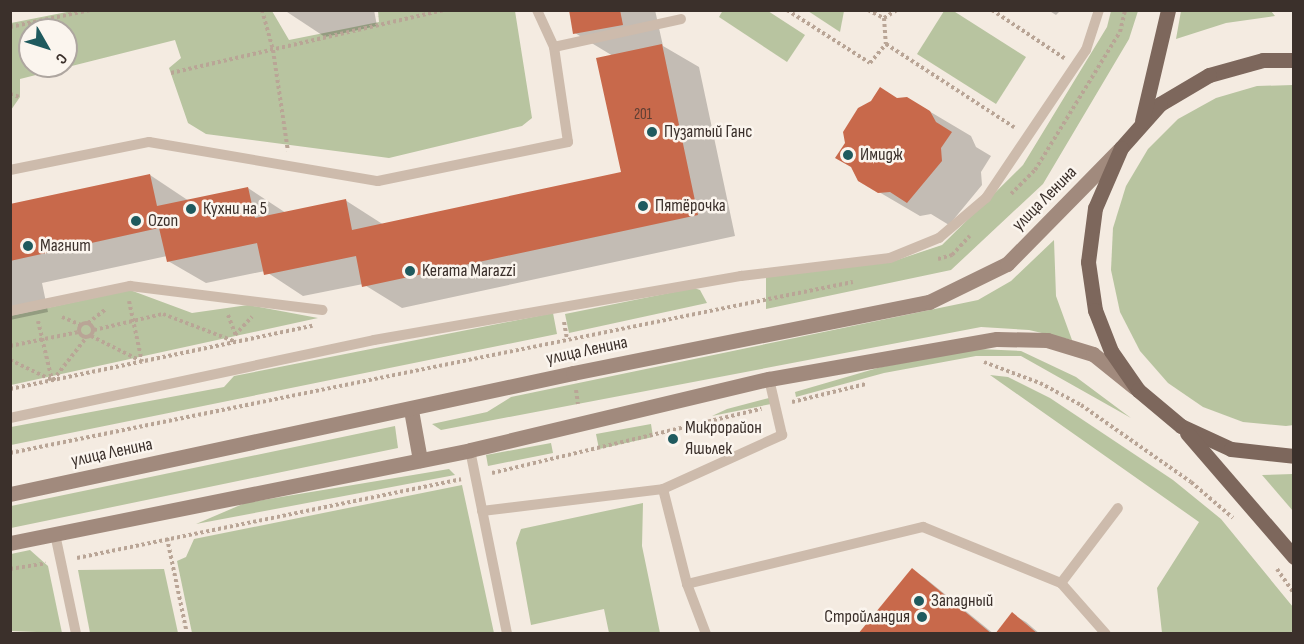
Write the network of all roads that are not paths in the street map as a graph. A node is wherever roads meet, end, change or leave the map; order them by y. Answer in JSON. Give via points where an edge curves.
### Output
{"nodes":[{"id":1,"x":537,"y":10,"type":"edge"},
{"id":2,"x":1099,"y":10,"type":"edge"},
{"id":3,"x":1168,"y":10,"type":"edge"},
{"id":4,"x":681,"y":20,"type":"dead end"},
{"id":5,"x":554,"y":47,"type":"junction"},
{"id":6,"x":1293,"y":60,"type":"edge"},
{"id":7,"x":1141,"y":126,"type":"junction"},
{"id":8,"x":1121,"y":148,"type":"junction"},
{"id":9,"x":10,"y":170,"type":"edge"},
{"id":10,"x":10,"y":310,"type":"edge"},
{"id":11,"x":323,"y":310,"type":"road end"},
{"id":12,"x":769,"y":379,"type":"junction"},
{"id":13,"x":1138,"y":390,"type":"junction"},
{"id":14,"x":411,"y":410,"type":"junction"},
{"id":15,"x":10,"y":418,"type":"edge"},
{"id":16,"x":1181,"y":426,"type":"junction"},
{"id":17,"x":470,"y":450,"type":"junction"},
{"id":18,"x":1293,"y":456,"type":"edge"},
{"id":19,"x":420,"y":460,"type":"junction"},
{"id":20,"x":663,"y":489,"type":"junction"},
{"id":21,"x":10,"y":494,"type":"edge"},
{"id":22,"x":1118,"y":508,"type":"dead end"},
{"id":23,"x":482,"y":511,"type":"junction"},
{"id":24,"x":56,"y":534,"type":"junction"},
{"id":25,"x":10,"y":543,"type":"edge"},
{"id":26,"x":1293,"y":557,"type":"edge"},
{"id":27,"x":1061,"y":583,"type":"junction"},
{"id":28,"x":687,"y":584,"type":"junction"},
{"id":29,"x":76,"y":633,"type":"edge"},
{"id":30,"x":507,"y":633,"type":"edge"},
{"id":31,"x":706,"y":633,"type":"edge"},
{"id":32,"x":1106,"y":633,"type":"edge"}],
"edges":[{"from":1,"to":5,"type":"lane"},
{"from":2,"to":15,"type":"lane","via":[[1086,50],[986,198],[939,238],[890,258],[741,276],[374,340]]},
{"from":3,"to":7,"type":"main road"},
{"from":4,"to":5,"type":"lane"},
{"from":5,"to":9,"type":"lane","via":[[568,142],[378,182],[150,142]]},
{"from":6,"to":7,"type":"main road","via":[[1263,60],[1209,75],[1160,104]]},
{"from":7,"to":8,"type":"main road"},
{"from":8,"to":13,"type":"main road","via":[[1095,208],[1088,262],[1099,320],[1111,351]]},
{"from":8,"to":14,"type":"main road","name":"улица Ленина","via":[[1007,264],[928,302]]},
{"from":10,"to":11,"type":"lane","via":[[125,287]]},
{"from":12,"to":13,"type":"main road","via":[[997,339],[1047,340],[1093,354]]},
{"from":12,"to":17,"type":"main road"},
{"from":12,"to":20,"type":"lane","via":[[782,435]]},
{"from":13,"to":16,"type":"main road"},
{"from":14,"to":19,"type":"main road"},
{"from":14,"to":21,"type":"main road","name":"улица Ленина"},
{"from":16,"to":18,"type":"main road","via":[[1231,449]]},
{"from":16,"to":26,"type":"main road"},
{"from":17,"to":19,"type":"main road"},
{"from":17,"to":23,"type":"lane"},
{"from":19,"to":24,"type":"main road"},
{"from":20,"to":23,"type":"lane"},
{"from":20,"to":28,"type":"lane"},
{"from":22,"to":27,"type":"lane"},
{"from":23,"to":30,"type":"lane"},
{"from":24,"to":25,"type":"main road"},
{"from":24,"to":29,"type":"lane"},
{"from":27,"to":28,"type":"lane","via":[[923,527]]},
{"from":27,"to":32,"type":"lane"},
{"from":28,"to":31,"type":"lane"}]}
